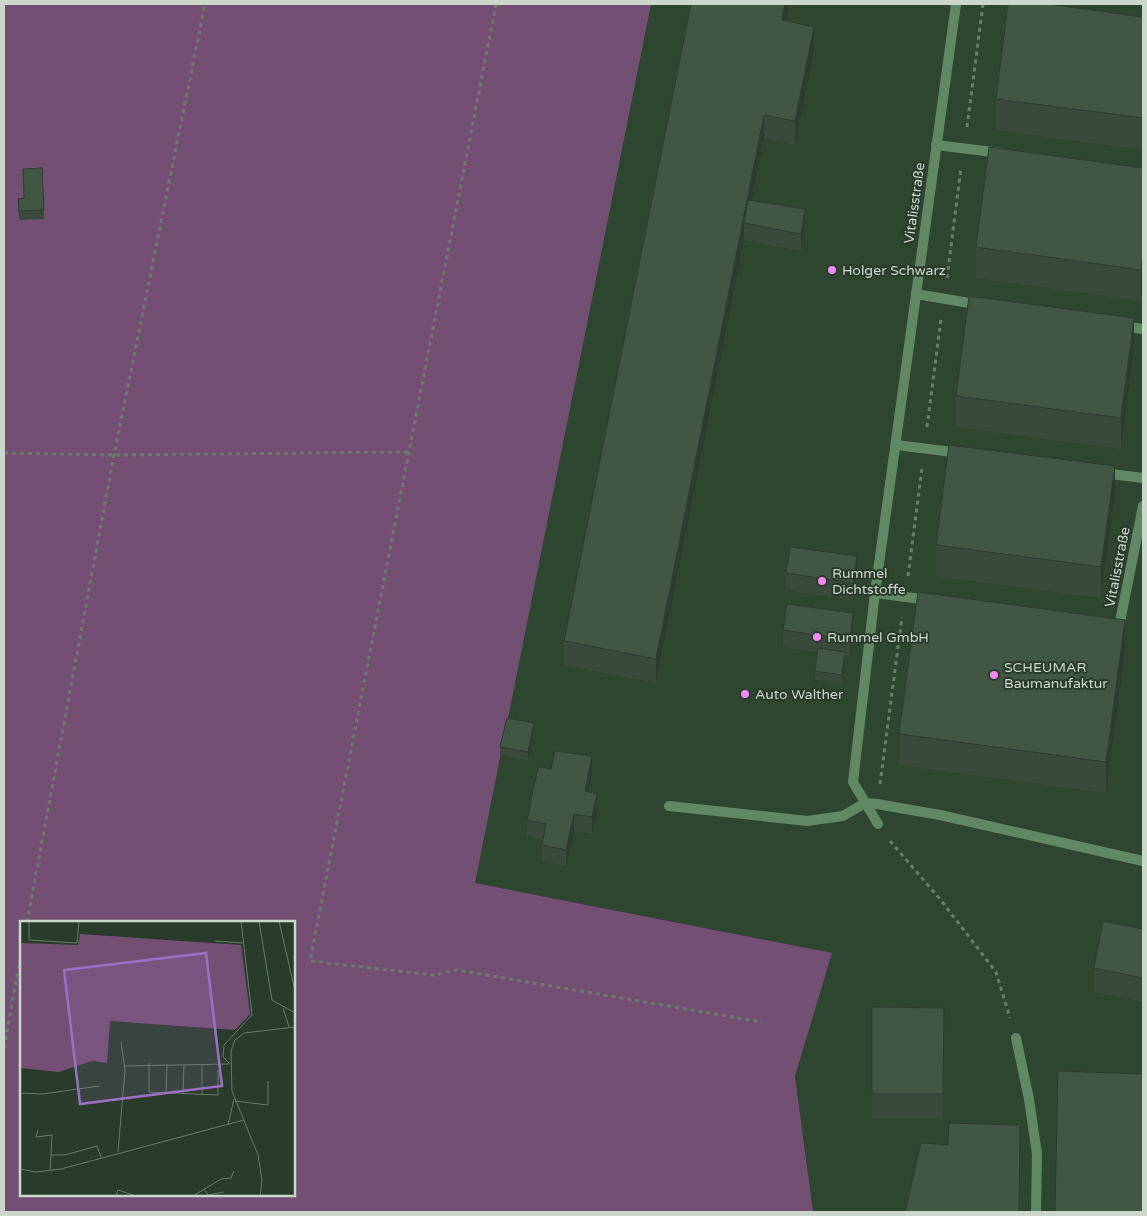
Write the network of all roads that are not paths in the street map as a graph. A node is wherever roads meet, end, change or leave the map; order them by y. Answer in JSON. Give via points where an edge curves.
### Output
{"nodes":[{"id":1,"x":956,"y":4,"type":"edge"},
{"id":2,"x":936,"y":145,"type":"junction"},
{"id":3,"x":1015,"y":155,"type":"edge"},
{"id":4,"x":916,"y":294,"type":"junction"},
{"id":5,"x":995,"y":307,"type":"edge"},
{"id":6,"x":1114,"y":325,"type":"edge"},
{"id":7,"x":1143,"y":329,"type":"edge"},
{"id":8,"x":896,"y":445,"type":"junction"},
{"id":9,"x":975,"y":455,"type":"edge"},
{"id":10,"x":1094,"y":472,"type":"edge"},
{"id":11,"x":1143,"y":478,"type":"edge"},
{"id":12,"x":1143,"y":506,"type":"edge"},
{"id":13,"x":875,"y":593,"type":"junction"},
{"id":14,"x":944,"y":602,"type":"edge"},
{"id":15,"x":1100,"y":624,"type":"edge"},
{"id":16,"x":865,"y":803,"type":"junction"},
{"id":17,"x":669,"y":806,"type":"dead end"},
{"id":18,"x":878,"y":824,"type":"road end"},
{"id":19,"x":1143,"y":861,"type":"edge"},
{"id":20,"x":1016,"y":1038,"type":"road end"},
{"id":21,"x":1036,"y":1212,"type":"edge"}],
"edges":[{"from":1,"to":2,"type":"street","name":"Vitalisstraße"},
{"from":2,"to":3,"type":"street","name":"Vitalisstraße"},
{"from":2,"to":4,"type":"street","name":"Vitalisstraße"},
{"from":4,"to":5,"type":"street"},
{"from":4,"to":8,"type":"street","name":"Vitalisstraße"},
{"from":6,"to":7,"type":"street"},
{"from":8,"to":9,"type":"street"},
{"from":8,"to":13,"type":"street","name":"Vitalisstraße"},
{"from":10,"to":11,"type":"street"},
{"from":12,"to":15,"type":"street","name":"Vitalisstraße","via":[[1120,627]]},
{"from":13,"to":14,"type":"street"},
{"from":13,"to":16,"type":"street","name":"Vitalisstraße","via":[[853,782]]},
{"from":16,"to":17,"type":"street","via":[[843,816],[807,821]]},
{"from":16,"to":18,"type":"street","name":"Vitalisstraße"},
{"from":16,"to":19,"type":"street","via":[[940,815]]},
{"from":20,"to":21,"type":"street","via":[[1037,1154]]}]}
